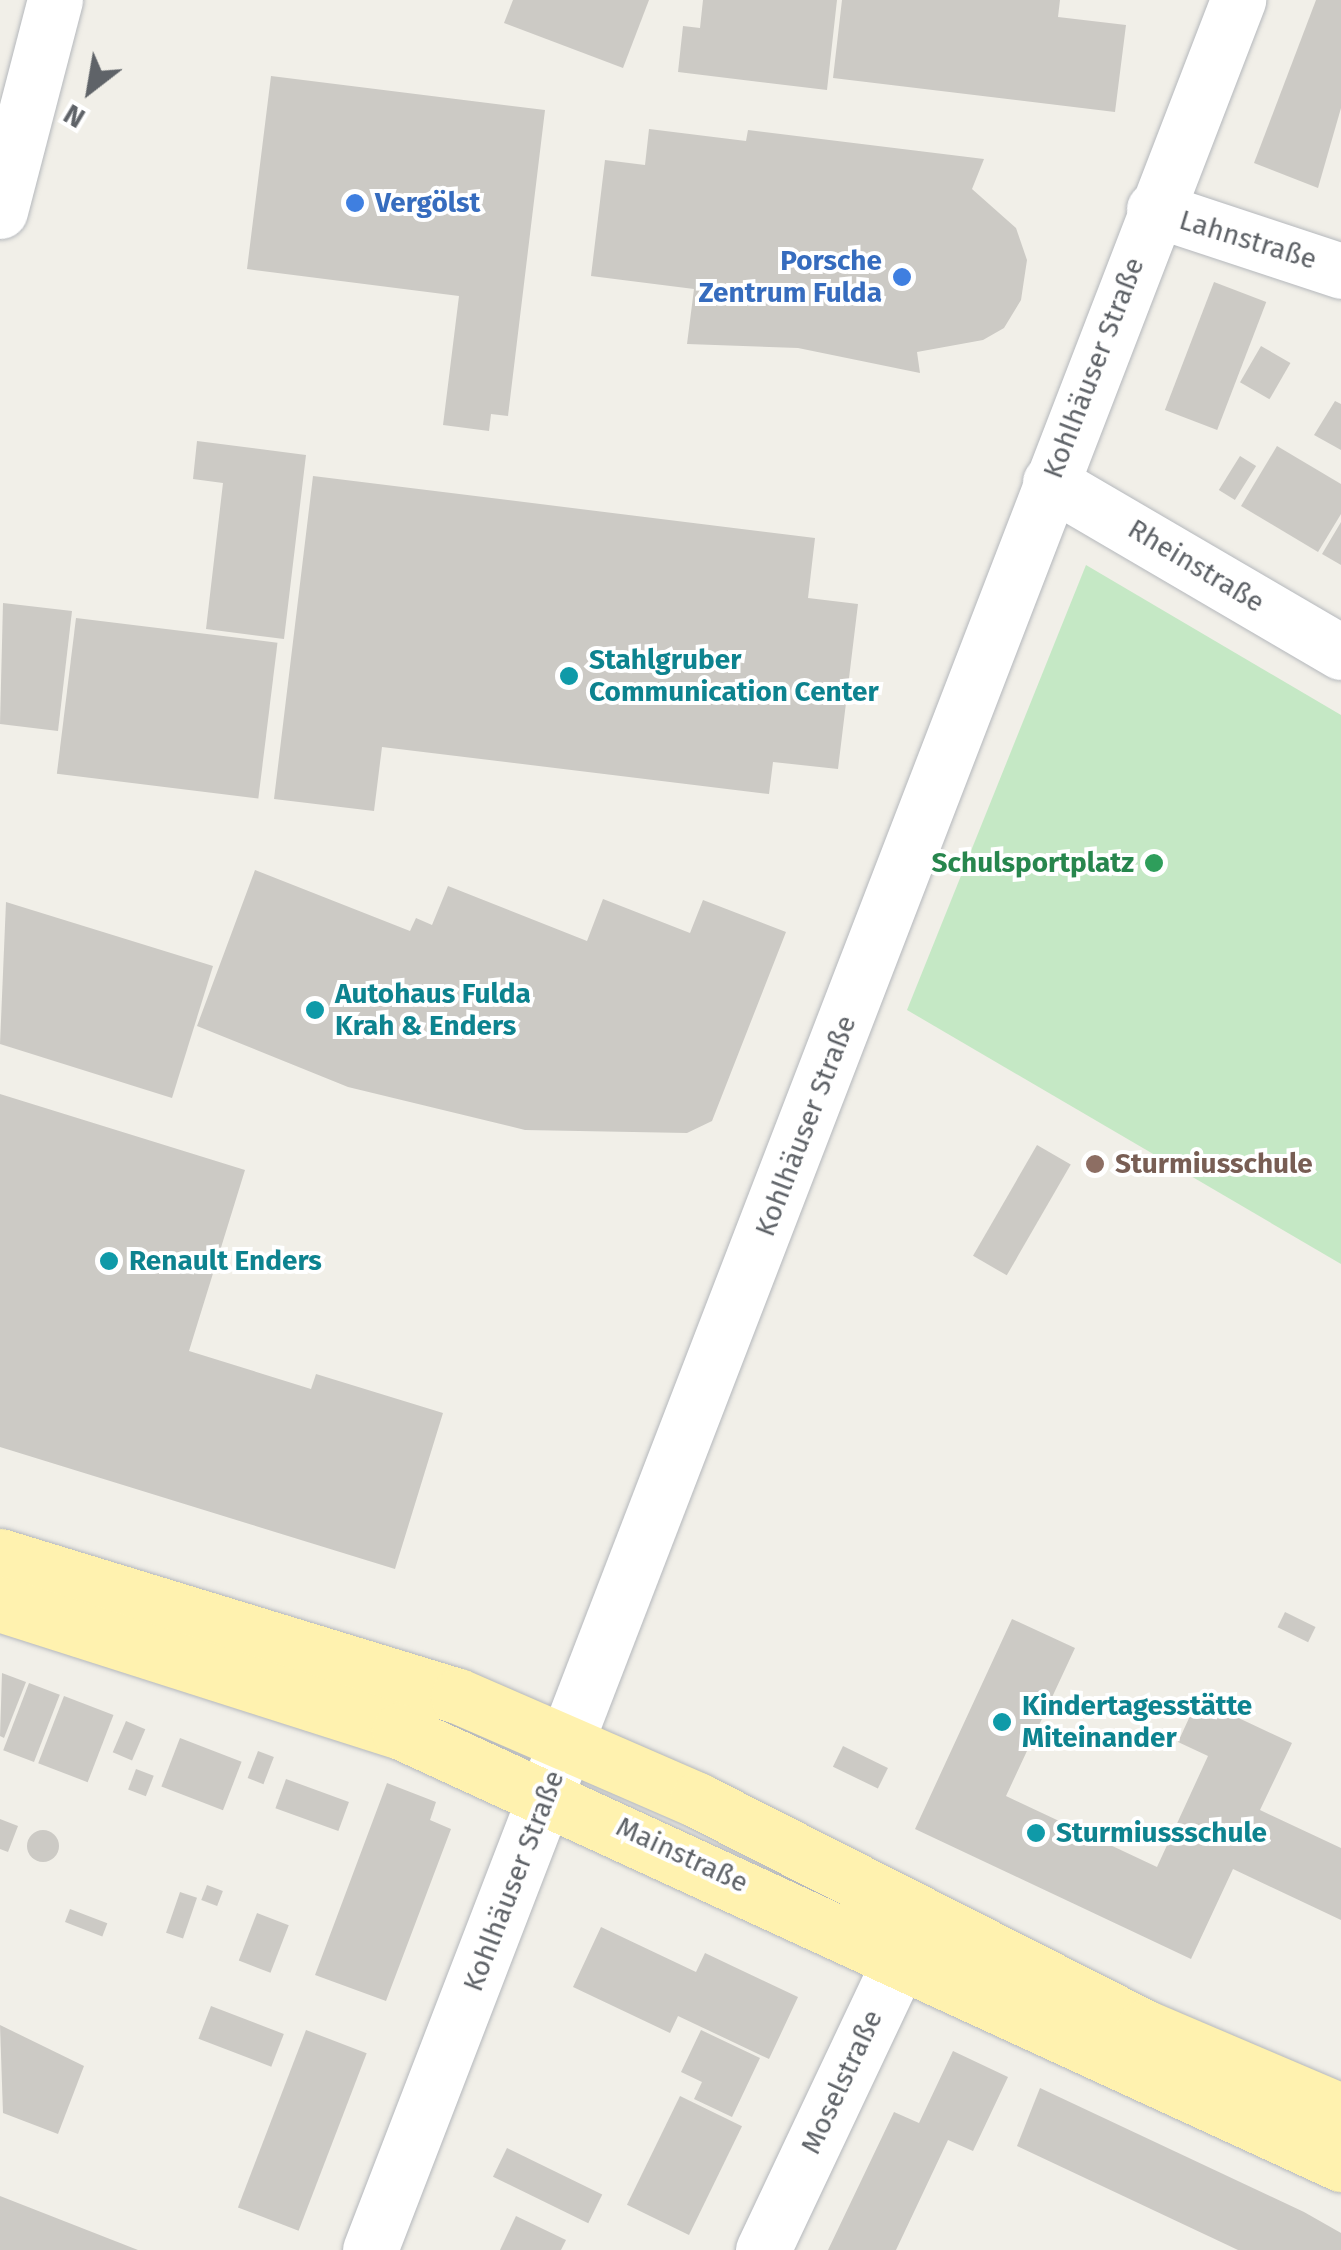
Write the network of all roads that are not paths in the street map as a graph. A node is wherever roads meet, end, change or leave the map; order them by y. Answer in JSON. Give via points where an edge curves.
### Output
{"nodes":[{"id":1,"x":55,"y":0,"type":"edge"},
{"id":2,"x":1238,"y":0,"type":"edge"},
{"id":3,"x":1154,"y":209,"type":"junction"},
{"id":4,"x":0,"y":211,"type":"edge"},
{"id":5,"x":1341,"y":271,"type":"edge"},
{"id":6,"x":1050,"y":482,"type":"junction"},
{"id":7,"x":1341,"y":652,"type":"edge"},
{"id":8,"x":0,"y":1556,"type":"edge"},
{"id":9,"x":0,"y":1604,"type":"edge"},
{"id":10,"x":568,"y":1742,"type":"junction"},
{"id":11,"x":548,"y":1794,"type":"junction"},
{"id":12,"x":911,"y":1936,"type":"junction"},
{"id":13,"x":1341,"y":2110,"type":"edge"},
{"id":14,"x":1341,"y":2164,"type":"edge"},
{"id":15,"x":370,"y":2250,"type":"edge"},
{"id":16,"x":763,"y":2250,"type":"edge"}],
"edges":[{"from":1,"to":4,"type":"street"},
{"from":2,"to":3,"type":"street","name":"Kohlhäuser Straße"},
{"from":3,"to":5,"type":"street","name":"Lahnstraße"},
{"from":3,"to":6,"type":"street","name":"Kohlhäuser Straße"},
{"from":6,"to":7,"type":"street","name":"Rheinstraße"},
{"from":6,"to":10,"type":"street","name":"Kohlhäuser Straße"},
{"from":8,"to":10,"type":"main road","name":"Mainstraße","via":[[330,1653]]},
{"from":9,"to":11,"type":"main road","name":"Mainstraße","via":[[304,1696]]},
{"from":10,"to":11,"type":"street","name":"Kohlhäuser Straße"},
{"from":10,"to":12,"type":"main road","name":"Mainstraße"},
{"from":11,"to":12,"type":"main road","name":"Mainstraße"},
{"from":11,"to":15,"type":"street","name":"Kohlhäuser Straße"},
{"from":12,"to":13,"type":"main road","name":"Mainstraße"},
{"from":12,"to":14,"type":"main road","name":"Mainstraße"},
{"from":12,"to":16,"type":"street","name":"Moselstraße"}]}
